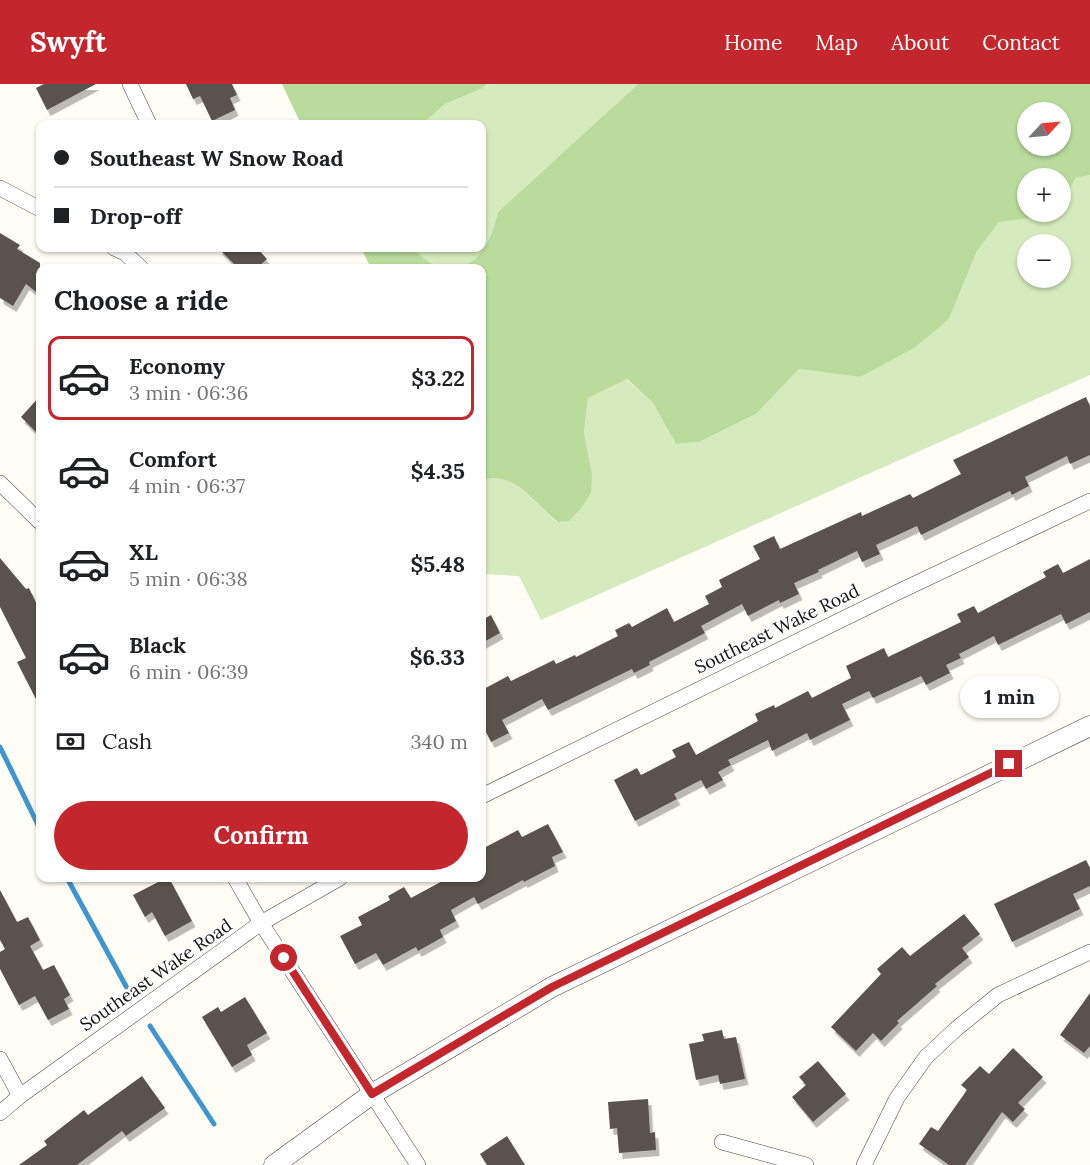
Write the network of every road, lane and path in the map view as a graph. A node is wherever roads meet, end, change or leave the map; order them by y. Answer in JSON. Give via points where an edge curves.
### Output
{"nodes":[{"id":1,"x":130,"y":84,"type":"edge"},
{"id":2,"x":147,"y":120,"type":"edge"},
{"id":3,"x":0,"y":188,"type":"edge"},
{"id":4,"x":36,"y":207,"type":"edge"},
{"id":5,"x":125,"y":252,"type":"edge"},
{"id":6,"x":137,"y":264,"type":"edge"},
{"id":7,"x":0,"y":483,"type":"edge"},
{"id":8,"x":1090,"y":501,"type":"edge"},
{"id":9,"x":36,"y":518,"type":"edge"},
{"id":10,"x":1090,"y":726,"type":"edge"},
{"id":11,"x":486,"y":794,"type":"edge"},
{"id":12,"x":237,"y":882,"type":"edge"},
{"id":13,"x":333,"y":882,"type":"edge"},
{"id":14,"x":261,"y":923,"type":"junction"},
{"id":15,"x":1090,"y":952,"type":"edge"},
{"id":16,"x":0,"y":1059,"type":"edge"},
{"id":17,"x":372,"y":1094,"type":"junction"},
{"id":18,"x":20,"y":1095,"type":"junction"},
{"id":19,"x":0,"y":1113,"type":"edge"},
{"id":20,"x":722,"y":1142,"type":"dead end"},
{"id":21,"x":274,"y":1165,"type":"edge"},
{"id":22,"x":418,"y":1165,"type":"edge"},
{"id":23,"x":806,"y":1165,"type":"edge"},
{"id":24,"x":864,"y":1165,"type":"edge"}],
"edges":[{"from":1,"to":2,"type":"street"},
{"from":3,"to":4,"type":"street"},
{"from":5,"to":6,"type":"street"},
{"from":7,"to":9,"type":"street"},
{"from":8,"to":11,"type":"street","name":"Southeast Wake Road"},
{"from":10,"to":17,"type":"street","via":[[552,987]]},
{"from":12,"to":14,"type":"street"},
{"from":13,"to":14,"type":"street","name":"Southeast Wake Road"},
{"from":14,"to":17,"type":"street"},
{"from":14,"to":18,"type":"street","name":"Southeast Wake Road"},
{"from":15,"to":24,"type":"street","via":[[998,995],[926,1057],[897,1098]]},
{"from":16,"to":18,"type":"street"},
{"from":17,"to":21,"type":"street"},
{"from":17,"to":22,"type":"street"},
{"from":18,"to":19,"type":"street","name":"Southeast Wake Road"},
{"from":20,"to":23,"type":"street"}]}
